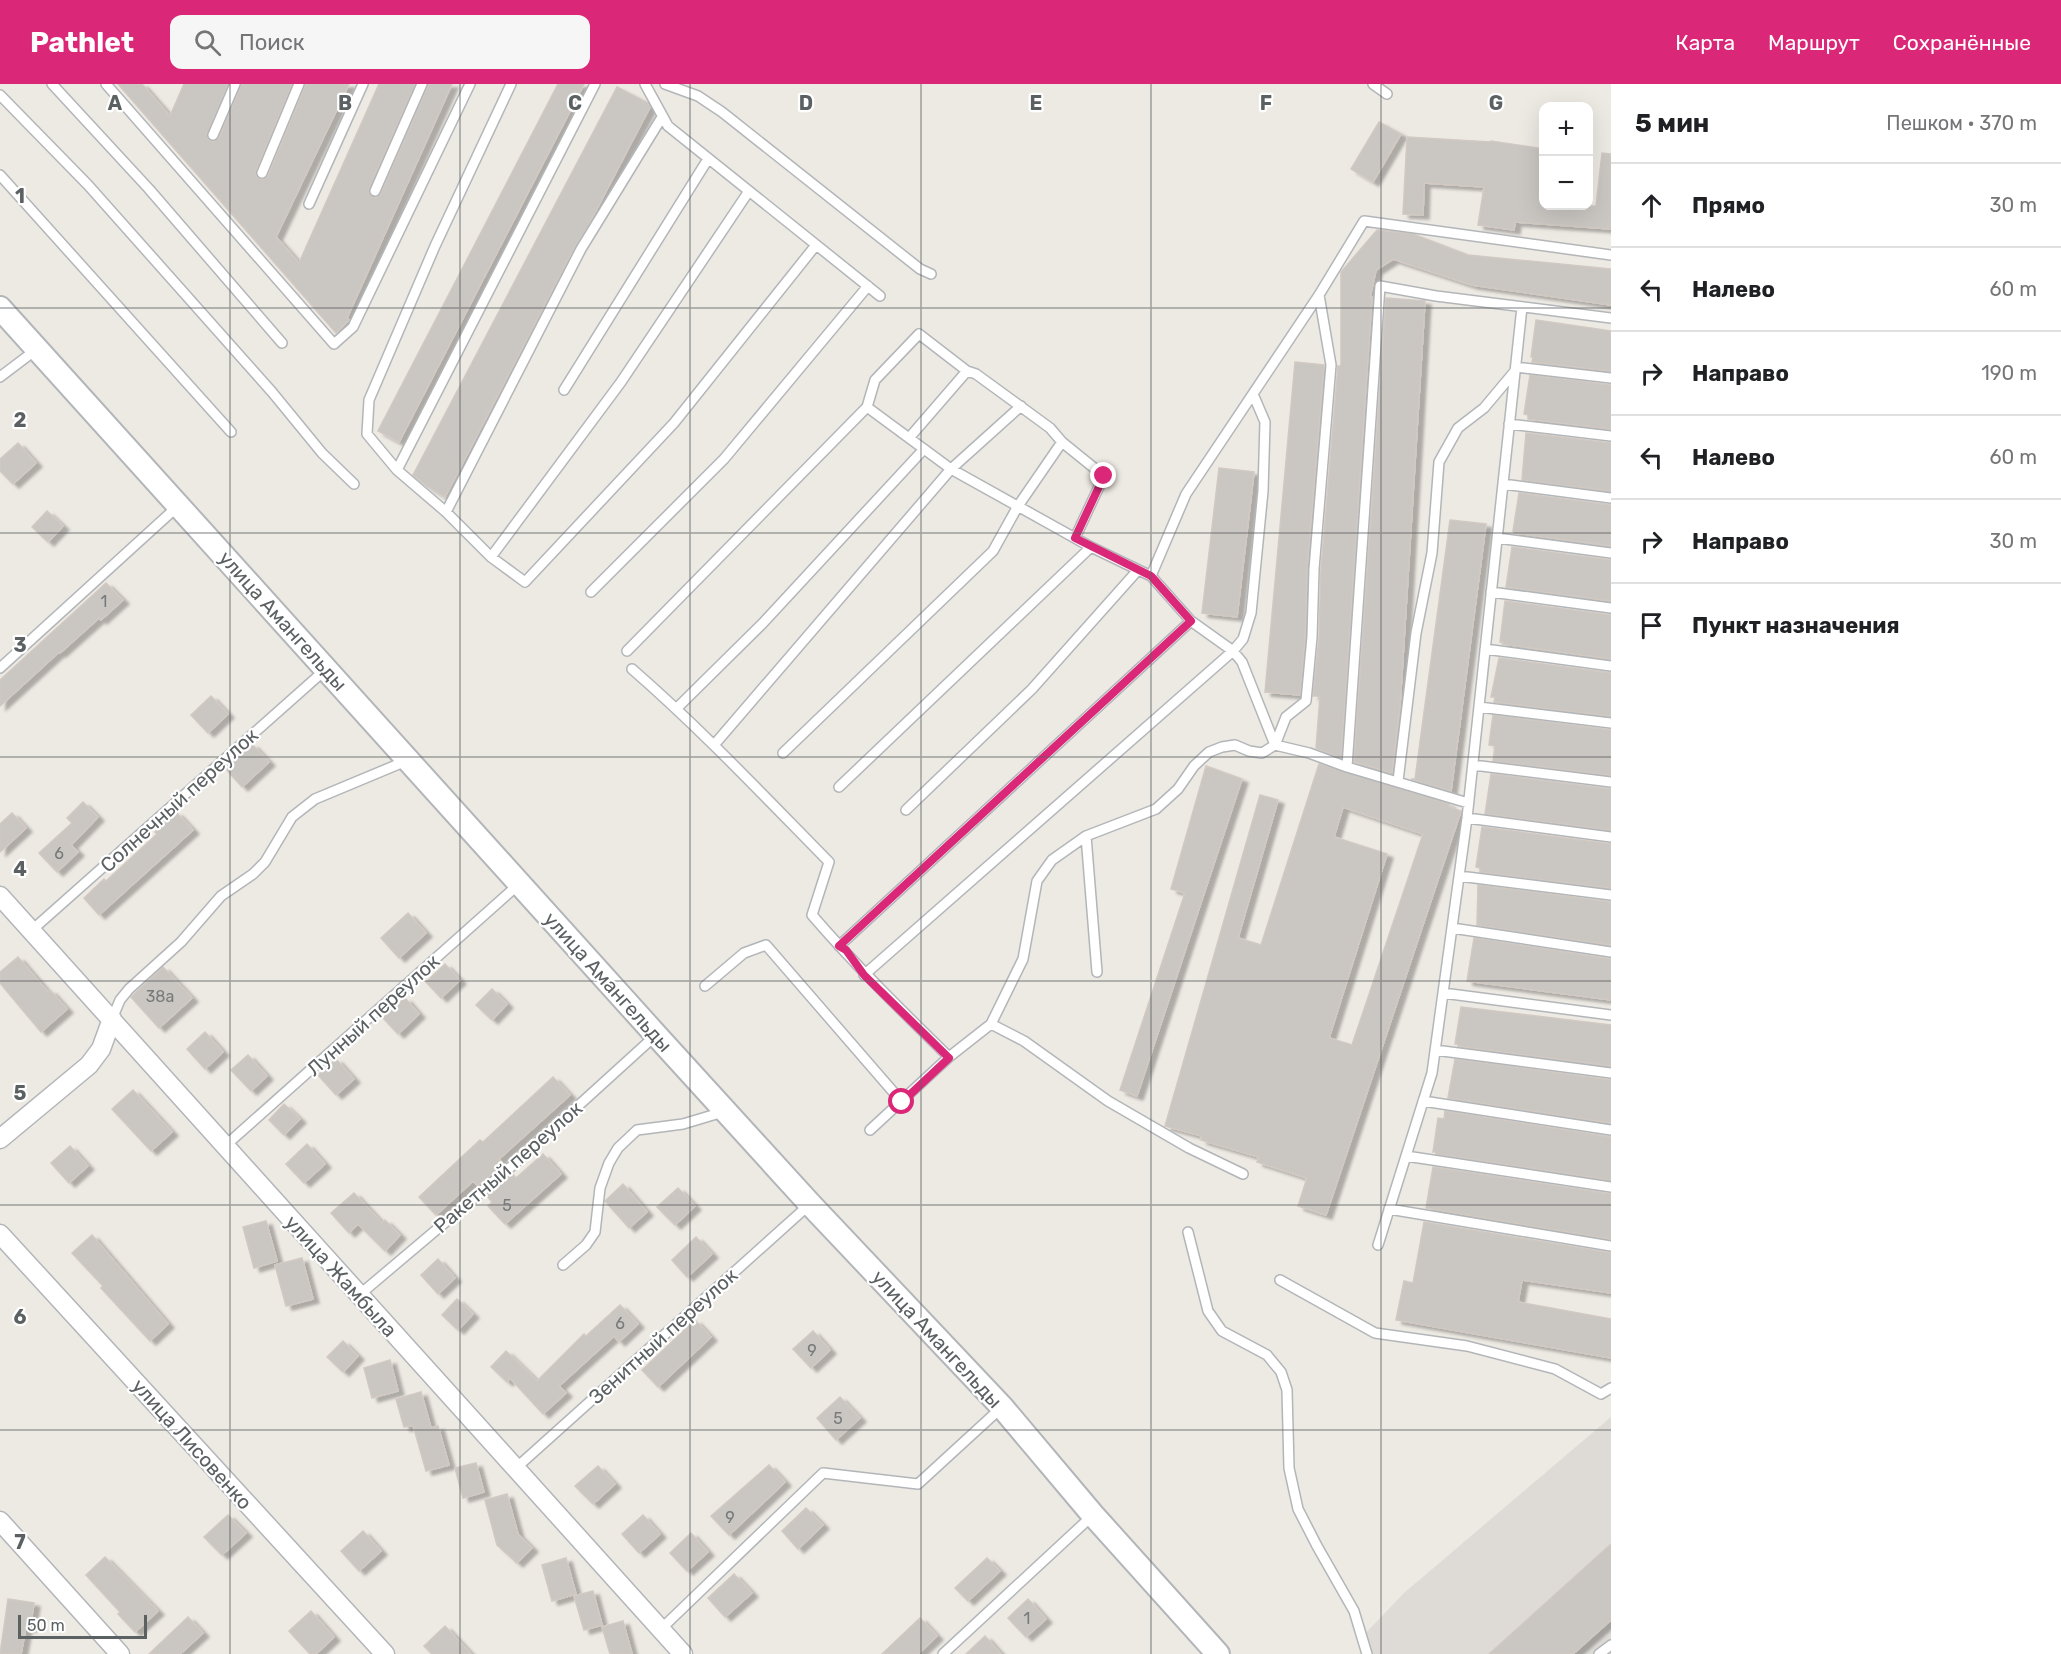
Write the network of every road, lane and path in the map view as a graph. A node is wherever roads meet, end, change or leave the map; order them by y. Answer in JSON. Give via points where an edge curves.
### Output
{"nodes":[{"id":1,"x":52,"y":84,"type":"edge"},
{"id":2,"x":106,"y":84,"type":"edge"},
{"id":3,"x":235,"y":84,"type":"edge"},
{"id":4,"x":299,"y":84,"type":"edge"},
{"id":5,"x":363,"y":84,"type":"edge"},
{"id":6,"x":422,"y":84,"type":"edge"},
{"id":7,"x":470,"y":84,"type":"edge"},
{"id":8,"x":511,"y":84,"type":"edge"},
{"id":9,"x":596,"y":84,"type":"edge"},
{"id":10,"x":645,"y":84,"type":"edge"},
{"id":11,"x":665,"y":84,"type":"edge"},
{"id":12,"x":1373,"y":84,"type":"edge"},
{"id":13,"x":1387,"y":94,"type":"dead end"},
{"id":14,"x":0,"y":95,"type":"edge"},
{"id":15,"x":662,"y":117,"type":"junction"},
{"id":16,"x":213,"y":135,"type":"dead end"},
{"id":17,"x":708,"y":159,"type":"junction"},
{"id":18,"x":262,"y":172,"type":"dead end"},
{"id":19,"x":0,"y":175,"type":"edge"},
{"id":20,"x":375,"y":191,"type":"dead end"},
{"id":21,"x":749,"y":191,"type":"junction"},
{"id":22,"x":309,"y":204,"type":"dead end"},
{"id":23,"x":816,"y":245,"type":"junction"},
{"id":24,"x":1611,"y":255,"type":"edge"},
{"id":25,"x":931,"y":274,"type":"dead end"},
{"id":26,"x":868,"y":286,"type":"junction"},
{"id":27,"x":1319,"y":295,"type":"junction"},
{"id":28,"x":880,"y":296,"type":"dead end"},
{"id":29,"x":1522,"y":307,"type":"junction"},
{"id":30,"x":0,"y":308,"type":"edge"},
{"id":31,"x":1611,"y":318,"type":"edge"},
{"id":32,"x":282,"y":343,"type":"dead end"},
{"id":33,"x":37,"y":349,"type":"junction"},
{"id":34,"x":1515,"y":369,"type":"junction"},
{"id":35,"x":967,"y":371,"type":"junction"},
{"id":36,"x":0,"y":377,"type":"edge"},
{"id":37,"x":1611,"y":378,"type":"edge"},
{"id":38,"x":564,"y":390,"type":"dead end"},
{"id":39,"x":1253,"y":394,"type":"junction"},
{"id":40,"x":1020,"y":406,"type":"junction"},
{"id":41,"x":867,"y":407,"type":"junction"},
{"id":42,"x":1509,"y":424,"type":"junction"},
{"id":43,"x":231,"y":432,"type":"dead end"},
{"id":44,"x":1611,"y":436,"type":"edge"},
{"id":45,"x":909,"y":438,"type":"junction"},
{"id":46,"x":1062,"y":442,"type":"junction"},
{"id":47,"x":924,"y":449,"type":"junction"},
{"id":48,"x":951,"y":469,"type":"junction"},
{"id":49,"x":397,"y":470,"type":"junction"},
{"id":50,"x":354,"y":484,"type":"dead end"},
{"id":51,"x":1503,"y":484,"type":"junction"},
{"id":52,"x":1611,"y":498,"type":"edge"},
{"id":53,"x":178,"y":505,"type":"junction"},
{"id":54,"x":1018,"y":506,"type":"junction"},
{"id":55,"x":446,"y":512,"type":"junction"},
{"id":56,"x":1075,"y":538,"type":"junction"},
{"id":57,"x":1497,"y":538,"type":"junction"},
{"id":58,"x":1091,"y":547,"type":"junction"},
{"id":59,"x":1611,"y":553,"type":"edge"},
{"id":60,"x":491,"y":557,"type":"junction"},
{"id":61,"x":1138,"y":570,"type":"junction"},
{"id":62,"x":1151,"y":576,"type":"junction"},
{"id":63,"x":591,"y":592,"type":"dead end"},
{"id":64,"x":1491,"y":592,"type":"junction"},
{"id":65,"x":1611,"y":608,"type":"edge"},
{"id":66,"x":1191,"y":621,"type":"junction"},
{"id":67,"x":1485,"y":649,"type":"junction"},
{"id":68,"x":627,"y":651,"type":"dead end"},
{"id":69,"x":1233,"y":651,"type":"junction"},
{"id":70,"x":1611,"y":666,"type":"edge"},
{"id":71,"x":0,"y":668,"type":"edge"},
{"id":72,"x":326,"y":669,"type":"junction"},
{"id":73,"x":632,"y":669,"type":"dead end"},
{"id":74,"x":1479,"y":707,"type":"junction"},
{"id":75,"x":677,"y":708,"type":"junction"},
{"id":76,"x":1611,"y":723,"type":"edge"},
{"id":77,"x":714,"y":745,"type":"junction"},
{"id":78,"x":1275,"y":745,"type":"junction"},
{"id":79,"x":783,"y":753,"type":"dead end"},
{"id":80,"x":409,"y":760,"type":"junction"},
{"id":81,"x":1473,"y":765,"type":"junction"},
{"id":82,"x":1347,"y":767,"type":"junction"},
{"id":83,"x":1398,"y":782,"type":"junction"},
{"id":84,"x":1611,"y":782,"type":"edge"},
{"id":85,"x":839,"y":787,"type":"dead end"},
{"id":86,"x":1468,"y":804,"type":"junction"},
{"id":87,"x":906,"y":810,"type":"dead end"},
{"id":88,"x":1467,"y":818,"type":"junction"},
{"id":89,"x":1086,"y":836,"type":"junction"},
{"id":90,"x":1611,"y":837,"type":"edge"},
{"id":91,"x":1459,"y":876,"type":"junction"},
{"id":92,"x":520,"y":883,"type":"junction"},
{"id":93,"x":1611,"y":895,"type":"edge"},
{"id":94,"x":0,"y":897,"type":"edge"},
{"id":95,"x":1452,"y":928,"type":"junction"},
{"id":96,"x":31,"y":931,"type":"junction"},
{"id":97,"x":839,"y":946,"type":"junction"},
{"id":98,"x":1611,"y":952,"type":"edge"},
{"id":99,"x":1098,"y":972,"type":"dead end"},
{"id":100,"x":864,"y":975,"type":"junction"},
{"id":101,"x":705,"y":986,"type":"dead end"},
{"id":102,"x":1443,"y":993,"type":"junction"},
{"id":103,"x":1611,"y":1015,"type":"edge"},
{"id":104,"x":112,"y":1019,"type":"junction"},
{"id":105,"x":991,"y":1024,"type":"junction"},
{"id":106,"x":656,"y":1035,"type":"junction"},
{"id":107,"x":1435,"y":1050,"type":"junction"},
{"id":108,"x":949,"y":1058,"type":"junction"},
{"id":109,"x":1611,"y":1073,"type":"edge"},
{"id":110,"x":1423,"y":1101,"type":"junction"},
{"id":111,"x":902,"y":1102,"type":"junction"},
{"id":112,"x":725,"y":1111,"type":"junction"},
{"id":113,"x":870,"y":1130,"type":"dead end"},
{"id":114,"x":1611,"y":1130,"type":"edge"},
{"id":115,"x":0,"y":1139,"type":"edge"},
{"id":116,"x":225,"y":1146,"type":"junction"},
{"id":117,"x":1406,"y":1156,"type":"junction"},
{"id":118,"x":1243,"y":1174,"type":"dead end"},
{"id":119,"x":1611,"y":1186,"type":"edge"},
{"id":120,"x":810,"y":1204,"type":"junction"},
{"id":121,"x":1389,"y":1209,"type":"junction"},
{"id":122,"x":1188,"y":1232,"type":"dead end"},
{"id":123,"x":0,"y":1234,"type":"edge"},
{"id":124,"x":1378,"y":1245,"type":"dead end"},
{"id":125,"x":1611,"y":1246,"type":"edge"},
{"id":126,"x":564,"y":1265,"type":"dead end"},
{"id":127,"x":1280,"y":1280,"type":"dead end"},
{"id":128,"x":358,"y":1296,"type":"junction"},
{"id":129,"x":1611,"y":1388,"type":"edge"},
{"id":130,"x":1002,"y":1407,"type":"junction"},
{"id":131,"x":516,"y":1468,"type":"junction"},
{"id":132,"x":1093,"y":1515,"type":"junction"},
{"id":133,"x":0,"y":1521,"type":"edge"},
{"id":134,"x":661,"y":1629,"type":"junction"},
{"id":135,"x":1611,"y":1645,"type":"edge"},
{"id":136,"x":120,"y":1654,"type":"edge"},
{"id":137,"x":385,"y":1654,"type":"edge"},
{"id":138,"x":683,"y":1654,"type":"edge"},
{"id":139,"x":943,"y":1654,"type":"edge"},
{"id":140,"x":1218,"y":1654,"type":"edge"},
{"id":141,"x":1367,"y":1654,"type":"edge"},
{"id":142,"x":1599,"y":1654,"type":"edge"}],
"edges":[{"from":1,"to":32,"type":"lane"},
{"from":2,"to":7,"type":"lane","via":[[334,344],[353,327]]},
{"from":3,"to":16,"type":"lane"},
{"from":4,"to":18,"type":"lane"},
{"from":5,"to":22,"type":"lane"},
{"from":6,"to":20,"type":"lane"},
{"from":8,"to":49,"type":"lane","via":[[369,400],[367,434]]},
{"from":9,"to":49,"type":"lane"},
{"from":10,"to":15,"type":"lane"},
{"from":11,"to":25,"type":"lane","via":[[698,96],[722,112],[920,270]]},
{"from":12,"to":13,"type":"lane"},
{"from":14,"to":50,"type":"lane","via":[[88,184],[322,453]]},
{"from":15,"to":17,"type":"lane"},
{"from":15,"to":55,"type":"lane","via":[[581,249]]},
{"from":17,"to":21,"type":"lane"},
{"from":17,"to":38,"type":"lane"},
{"from":19,"to":43,"type":"lane"},
{"from":21,"to":23,"type":"lane"},
{"from":21,"to":60,"type":"lane","via":[[621,382]]},
{"from":23,"to":26,"type":"lane"},
{"from":23,"to":60,"type":"lane","via":[[674,423],[525,582]]},
{"from":24,"to":27,"type":"lane","via":[[1364,220]]},
{"from":26,"to":28,"type":"lane"},
{"from":26,"to":63,"type":"lane","via":[[724,459]]},
{"from":27,"to":39,"type":"lane"},
{"from":27,"to":78,"type":"lane","via":[[1331,365],[1307,690],[1306,700],[1286,717]]},
{"from":29,"to":31,"type":"lane"},
{"from":29,"to":34,"type":"lane"},
{"from":29,"to":82,"type":"lane","via":[[1380,286]]},
{"from":30,"to":33,"type":"street","name":"улица Амангельды"},
{"from":33,"to":36,"type":"lane"},
{"from":33,"to":53,"type":"street","name":"улица Амангельды"},
{"from":34,"to":37,"type":"lane"},
{"from":34,"to":42,"type":"lane"},
{"from":34,"to":83,"type":"lane","via":[[1484,408],[1458,428],[1439,462],[1432,553],[1416,633]]},
{"from":35,"to":40,"type":"lane"},
{"from":35,"to":41,"type":"lane","via":[[919,334],[875,380]]},
{"from":35,"to":45,"type":"lane"},
{"from":39,"to":62,"type":"lane","via":[[1186,494]]},
{"from":39,"to":69,"type":"lane","via":[[1264,422],[1263,491],[1251,613],[1243,639]]},
{"from":40,"to":46,"type":"lane"},
{"from":40,"to":48,"type":"lane"},
{"from":41,"to":45,"type":"lane"},
{"from":41,"to":68,"type":"lane"},
{"from":42,"to":44,"type":"lane"},
{"from":42,"to":51,"type":"lane"},
{"from":45,"to":47,"type":"lane"},
{"from":46,"to":54,"type":"lane"},
{"from":46,"to":56,"type":"lane","via":[[1104,476]]},
{"from":47,"to":48,"type":"lane"},
{"from":47,"to":75,"type":"lane","via":[[763,623]]},
{"from":48,"to":54,"type":"lane"},
{"from":48,"to":77,"type":"lane"},
{"from":49,"to":55,"type":"lane"},
{"from":51,"to":52,"type":"lane"},
{"from":51,"to":57,"type":"lane"},
{"from":53,"to":71,"type":"lane"},
{"from":53,"to":72,"type":"street","name":"улица Амангельды"},
{"from":54,"to":56,"type":"lane"},
{"from":54,"to":79,"type":"lane","via":[[993,551]]},
{"from":55,"to":60,"type":"lane"},
{"from":56,"to":58,"type":"lane"},
{"from":57,"to":59,"type":"lane"},
{"from":57,"to":64,"type":"lane"},
{"from":58,"to":61,"type":"lane"},
{"from":58,"to":85,"type":"lane"},
{"from":61,"to":62,"type":"lane"},
{"from":61,"to":87,"type":"lane","via":[[1032,689]]},
{"from":62,"to":66,"type":"lane"},
{"from":64,"to":65,"type":"lane"},
{"from":64,"to":67,"type":"lane"},
{"from":66,"to":69,"type":"lane"},
{"from":66,"to":97,"type":"lane"},
{"from":67,"to":70,"type":"lane"},
{"from":67,"to":74,"type":"lane"},
{"from":69,"to":78,"type":"lane","via":[[1242,662]]},
{"from":69,"to":100,"type":"lane"},
{"from":72,"to":80,"type":"street","name":"улица Амангельды"},
{"from":72,"to":96,"type":"lane","name":"Солнечный переулок"},
{"from":73,"to":75,"type":"lane"},
{"from":74,"to":76,"type":"lane"},
{"from":74,"to":81,"type":"lane"},
{"from":75,"to":77,"type":"lane"},
{"from":77,"to":97,"type":"lane","via":[[829,862],[812,915]]},
{"from":78,"to":82,"type":"lane"},
{"from":78,"to":89,"type":"lane","via":[[1262,753],[1235,745],[1209,752],[1156,809]]},
{"from":80,"to":92,"type":"street","name":"улица Амангельды"},
{"from":80,"to":104,"type":"lane","via":[[315,799],[292,817],[265,862],[221,896],[181,942],[129,988]]},
{"from":81,"to":84,"type":"lane"},
{"from":81,"to":86,"type":"lane"},
{"from":82,"to":83,"type":"lane"},
{"from":83,"to":86,"type":"lane"},
{"from":86,"to":88,"type":"lane"},
{"from":88,"to":90,"type":"lane"},
{"from":88,"to":91,"type":"lane"},
{"from":89,"to":99,"type":"lane"},
{"from":89,"to":105,"type":"lane","via":[[1052,860],[1037,881],[1023,959]]},
{"from":91,"to":93,"type":"lane"},
{"from":91,"to":95,"type":"lane"},
{"from":92,"to":106,"type":"street","name":"улица Амангельды"},
{"from":92,"to":116,"type":"lane","name":"Лунный переулок"},
{"from":94,"to":96,"type":"street","name":"улица Жамбыла"},
{"from":95,"to":98,"type":"lane"},
{"from":95,"to":102,"type":"lane"},
{"from":96,"to":104,"type":"street","name":"улица Жамбыла"},
{"from":97,"to":100,"type":"lane"},
{"from":100,"to":108,"type":"lane"},
{"from":101,"to":111,"type":"lane","via":[[744,953],[766,945]]},
{"from":102,"to":103,"type":"lane"},
{"from":102,"to":107,"type":"lane"},
{"from":104,"to":115,"type":"street","via":[[101,1049],[89,1065]]},
{"from":104,"to":116,"type":"street","name":"улица Жамбыла"},
{"from":105,"to":108,"type":"lane"},
{"from":105,"to":118,"type":"lane","via":[[1024,1041],[1108,1101]]},
{"from":106,"to":112,"type":"street","name":"улица Амангельды"},
{"from":106,"to":128,"type":"lane","name":"Ракетный переулок","via":[[513,1165]]},
{"from":107,"to":109,"type":"lane"},
{"from":107,"to":110,"type":"lane"},
{"from":108,"to":111,"type":"lane"},
{"from":110,"to":114,"type":"lane"},
{"from":110,"to":117,"type":"lane"},
{"from":111,"to":113,"type":"lane"},
{"from":112,"to":120,"type":"street","name":"улица Амангельды"},
{"from":112,"to":126,"type":"lane","via":[[683,1124],[637,1130],[630,1136],[609,1163],[600,1188],[595,1232]]},
{"from":116,"to":128,"type":"street","name":"улица Жамбыла"},
{"from":117,"to":119,"type":"lane"},
{"from":117,"to":121,"type":"lane"},
{"from":120,"to":130,"type":"street","name":"улица Амангельды"},
{"from":120,"to":131,"type":"lane","name":"Зенитный переулок"},
{"from":121,"to":124,"type":"lane"},
{"from":121,"to":125,"type":"lane"},
{"from":122,"to":141,"type":"lane","via":[[1208,1311],[1222,1331],[1267,1355],[1281,1372],[1287,1390],[1289,1468],[1298,1509],[1354,1611]]},
{"from":123,"to":137,"type":"street","name":"улица Лисовенко"},
{"from":127,"to":129,"type":"lane","via":[[1375,1333],[1467,1346],[1554,1369],[1600,1394]]},
{"from":128,"to":131,"type":"street","name":"улица Жамбыла"},
{"from":130,"to":132,"type":"street","name":"улица Амангельды"},
{"from":130,"to":134,"type":"lane","via":[[918,1484],[823,1473]]},
{"from":131,"to":134,"type":"street","name":"улица Жамбыла"},
{"from":132,"to":139,"type":"lane"},
{"from":132,"to":140,"type":"street","name":"улица Амангельды"},
{"from":133,"to":136,"type":"street"},
{"from":134,"to":138,"type":"street","name":"улица Жамбыла"},
{"from":135,"to":142,"type":"lane"}]}
